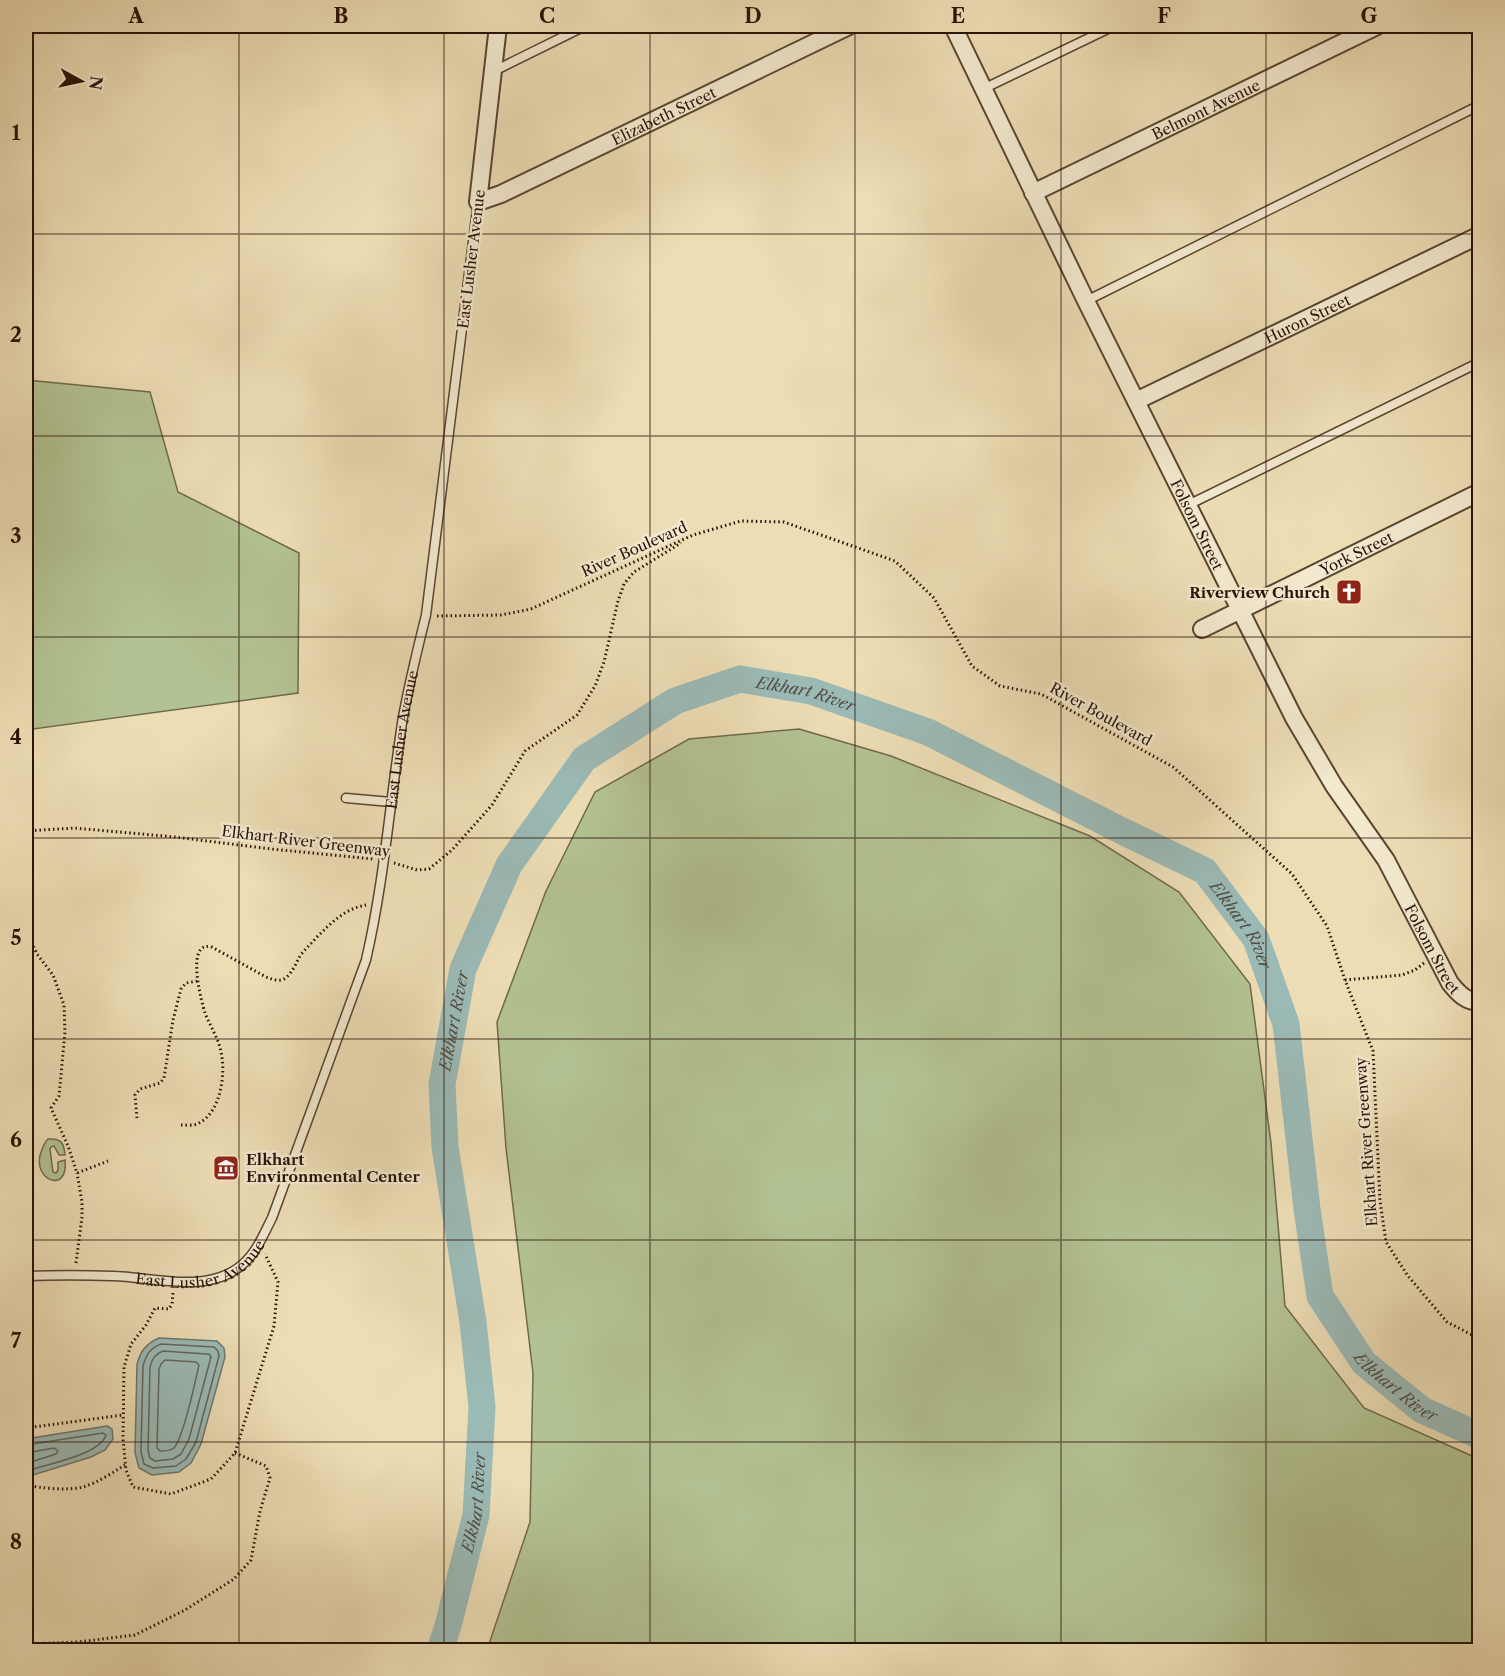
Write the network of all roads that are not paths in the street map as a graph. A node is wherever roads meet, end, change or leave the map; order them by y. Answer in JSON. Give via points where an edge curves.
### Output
{"nodes":[{"id":1,"x":498,"y":26,"type":"edge"},
{"id":2,"x":585,"y":26,"type":"edge"},
{"id":3,"x":849,"y":26,"type":"edge"},
{"id":4,"x":953,"y":26,"type":"edge"},
{"id":5,"x":1114,"y":26,"type":"edge"},
{"id":6,"x":1377,"y":26,"type":"edge"},
{"id":7,"x":493,"y":71,"type":"junction"},
{"id":8,"x":983,"y":89,"type":"junction"},
{"id":9,"x":1479,"y":105,"type":"edge"},
{"id":10,"x":1033,"y":193,"type":"junction"},
{"id":11,"x":478,"y":202,"type":"junction"},
{"id":12,"x":1479,"y":235,"type":"edge"},
{"id":13,"x":1086,"y":301,"type":"junction"},
{"id":14,"x":1479,"y":362,"type":"edge"},
{"id":15,"x":1136,"y":401,"type":"junction"},
{"id":16,"x":1479,"y":492,"type":"edge"},
{"id":17,"x":1188,"y":505,"type":"junction"},
{"id":18,"x":1241,"y":609,"type":"junction"},
{"id":19,"x":1202,"y":629,"type":"dead end"},
{"id":20,"x":346,"y":798,"type":"dead end"},
{"id":21,"x":391,"y":802,"type":"junction"},
{"id":22,"x":1476,"y":1002,"type":"edge"},
{"id":23,"x":26,"y":1276,"type":"edge"}],
"edges":[{"from":1,"to":7,"type":"street","name":"East Lusher Avenue"},
{"from":2,"to":7,"type":"lane"},
{"from":3,"to":11,"type":"street","name":"Elizabeth Street"},
{"from":4,"to":8,"type":"street","name":"Folsom Street"},
{"from":5,"to":8,"type":"lane"},
{"from":6,"to":10,"type":"street","name":"Belmont Avenue"},
{"from":7,"to":11,"type":"street","name":"East Lusher Avenue"},
{"from":8,"to":10,"type":"street","name":"Folsom Street"},
{"from":9,"to":13,"type":"lane"},
{"from":10,"to":13,"type":"street","name":"Folsom Street"},
{"from":11,"to":21,"type":"lane","name":"East Lusher Avenue","via":[[426,615],[410,677]]},
{"from":12,"to":15,"type":"street","name":"Huron Street"},
{"from":13,"to":15,"type":"street","name":"Folsom Street"},
{"from":14,"to":17,"type":"lane"},
{"from":15,"to":17,"type":"street","name":"Folsom Street"},
{"from":16,"to":18,"type":"street","name":"York Street"},
{"from":17,"to":18,"type":"street","name":"Folsom Street"},
{"from":18,"to":19,"type":"street","name":"York Street"},
{"from":18,"to":22,"type":"street","name":"Folsom Street","via":[[1294,718],[1334,786],[1386,860],[1450,983],[1460,995]]},
{"from":20,"to":21,"type":"lane"},
{"from":21,"to":23,"type":"lane","name":"East Lusher Avenue","via":[[366,960],[272,1218],[257,1247],[243,1264],[222,1276],[200,1281],[77,1274]]}]}
